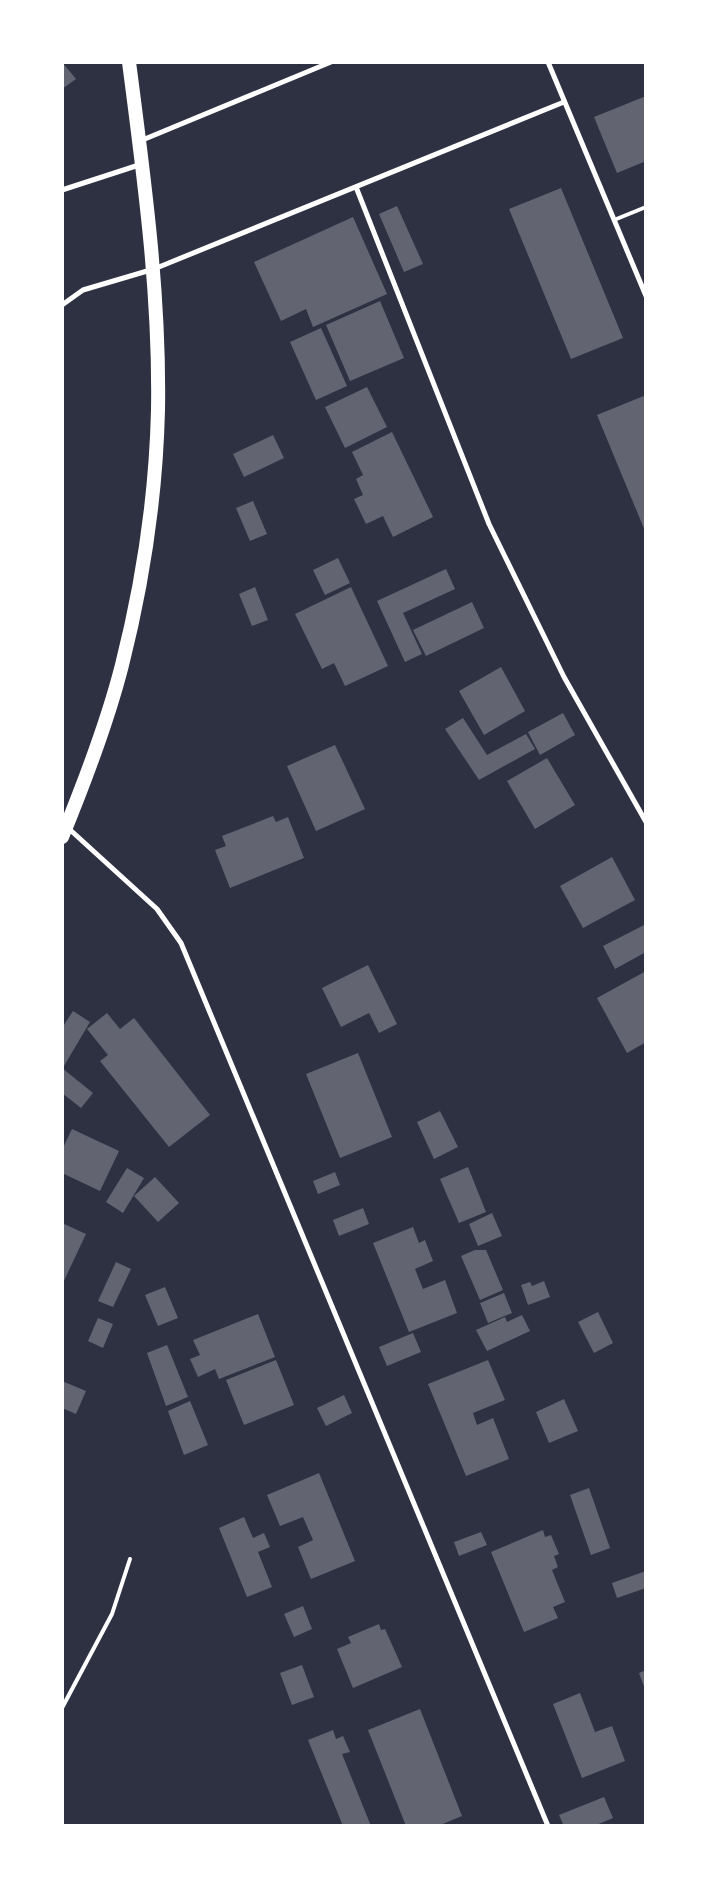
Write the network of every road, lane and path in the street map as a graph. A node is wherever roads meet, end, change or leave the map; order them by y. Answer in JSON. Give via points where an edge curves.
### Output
{"nodes":[{"id":1,"x":129,"y":62,"type":"edge"},
{"id":2,"x":331,"y":62,"type":"edge"},
{"id":3,"x":548,"y":62,"type":"edge"},
{"id":4,"x":564,"y":102,"type":"junction"},
{"id":5,"x":139,"y":141,"type":"junction"},
{"id":6,"x":142,"y":164,"type":"junction"},
{"id":7,"x":356,"y":187,"type":"junction"},
{"id":8,"x":63,"y":190,"type":"edge"},
{"id":9,"x":646,"y":207,"type":"edge"},
{"id":10,"x":614,"y":220,"type":"junction"},
{"id":11,"x":154,"y":269,"type":"junction"},
{"id":12,"x":646,"y":296,"type":"edge"},
{"id":13,"x":62,"y":304,"type":"edge"},
{"id":14,"x":646,"y":822,"type":"edge"},
{"id":15,"x":65,"y":832,"type":"edge"},
{"id":16,"x":130,"y":1558,"type":"dead end"},
{"id":17,"x":62,"y":1708,"type":"edge"},
{"id":18,"x":548,"y":1826,"type":"edge"}],
"edges":[{"from":1,"to":5,"type":"highway"},
{"from":2,"to":5,"type":"street"},
{"from":3,"to":4,"type":"street"},
{"from":4,"to":7,"type":"street"},
{"from":4,"to":10,"type":"street"},
{"from":5,"to":6,"type":"highway"},
{"from":6,"to":8,"type":"street"},
{"from":6,"to":11,"type":"highway"},
{"from":7,"to":11,"type":"street"},
{"from":7,"to":14,"type":"street","via":[[489,524],[564,677]]},
{"from":9,"to":10,"type":"lane"},
{"from":10,"to":12,"type":"street"},
{"from":11,"to":13,"type":"street","via":[[83,290]]},
{"from":11,"to":15,"type":"highway","via":[[158,410],[146,544],[122,665],[103,730]]},
{"from":15,"to":18,"type":"street","via":[[157,908],[181,943]]},
{"from":16,"to":17,"type":"lane","via":[[112,1614]]}]}
